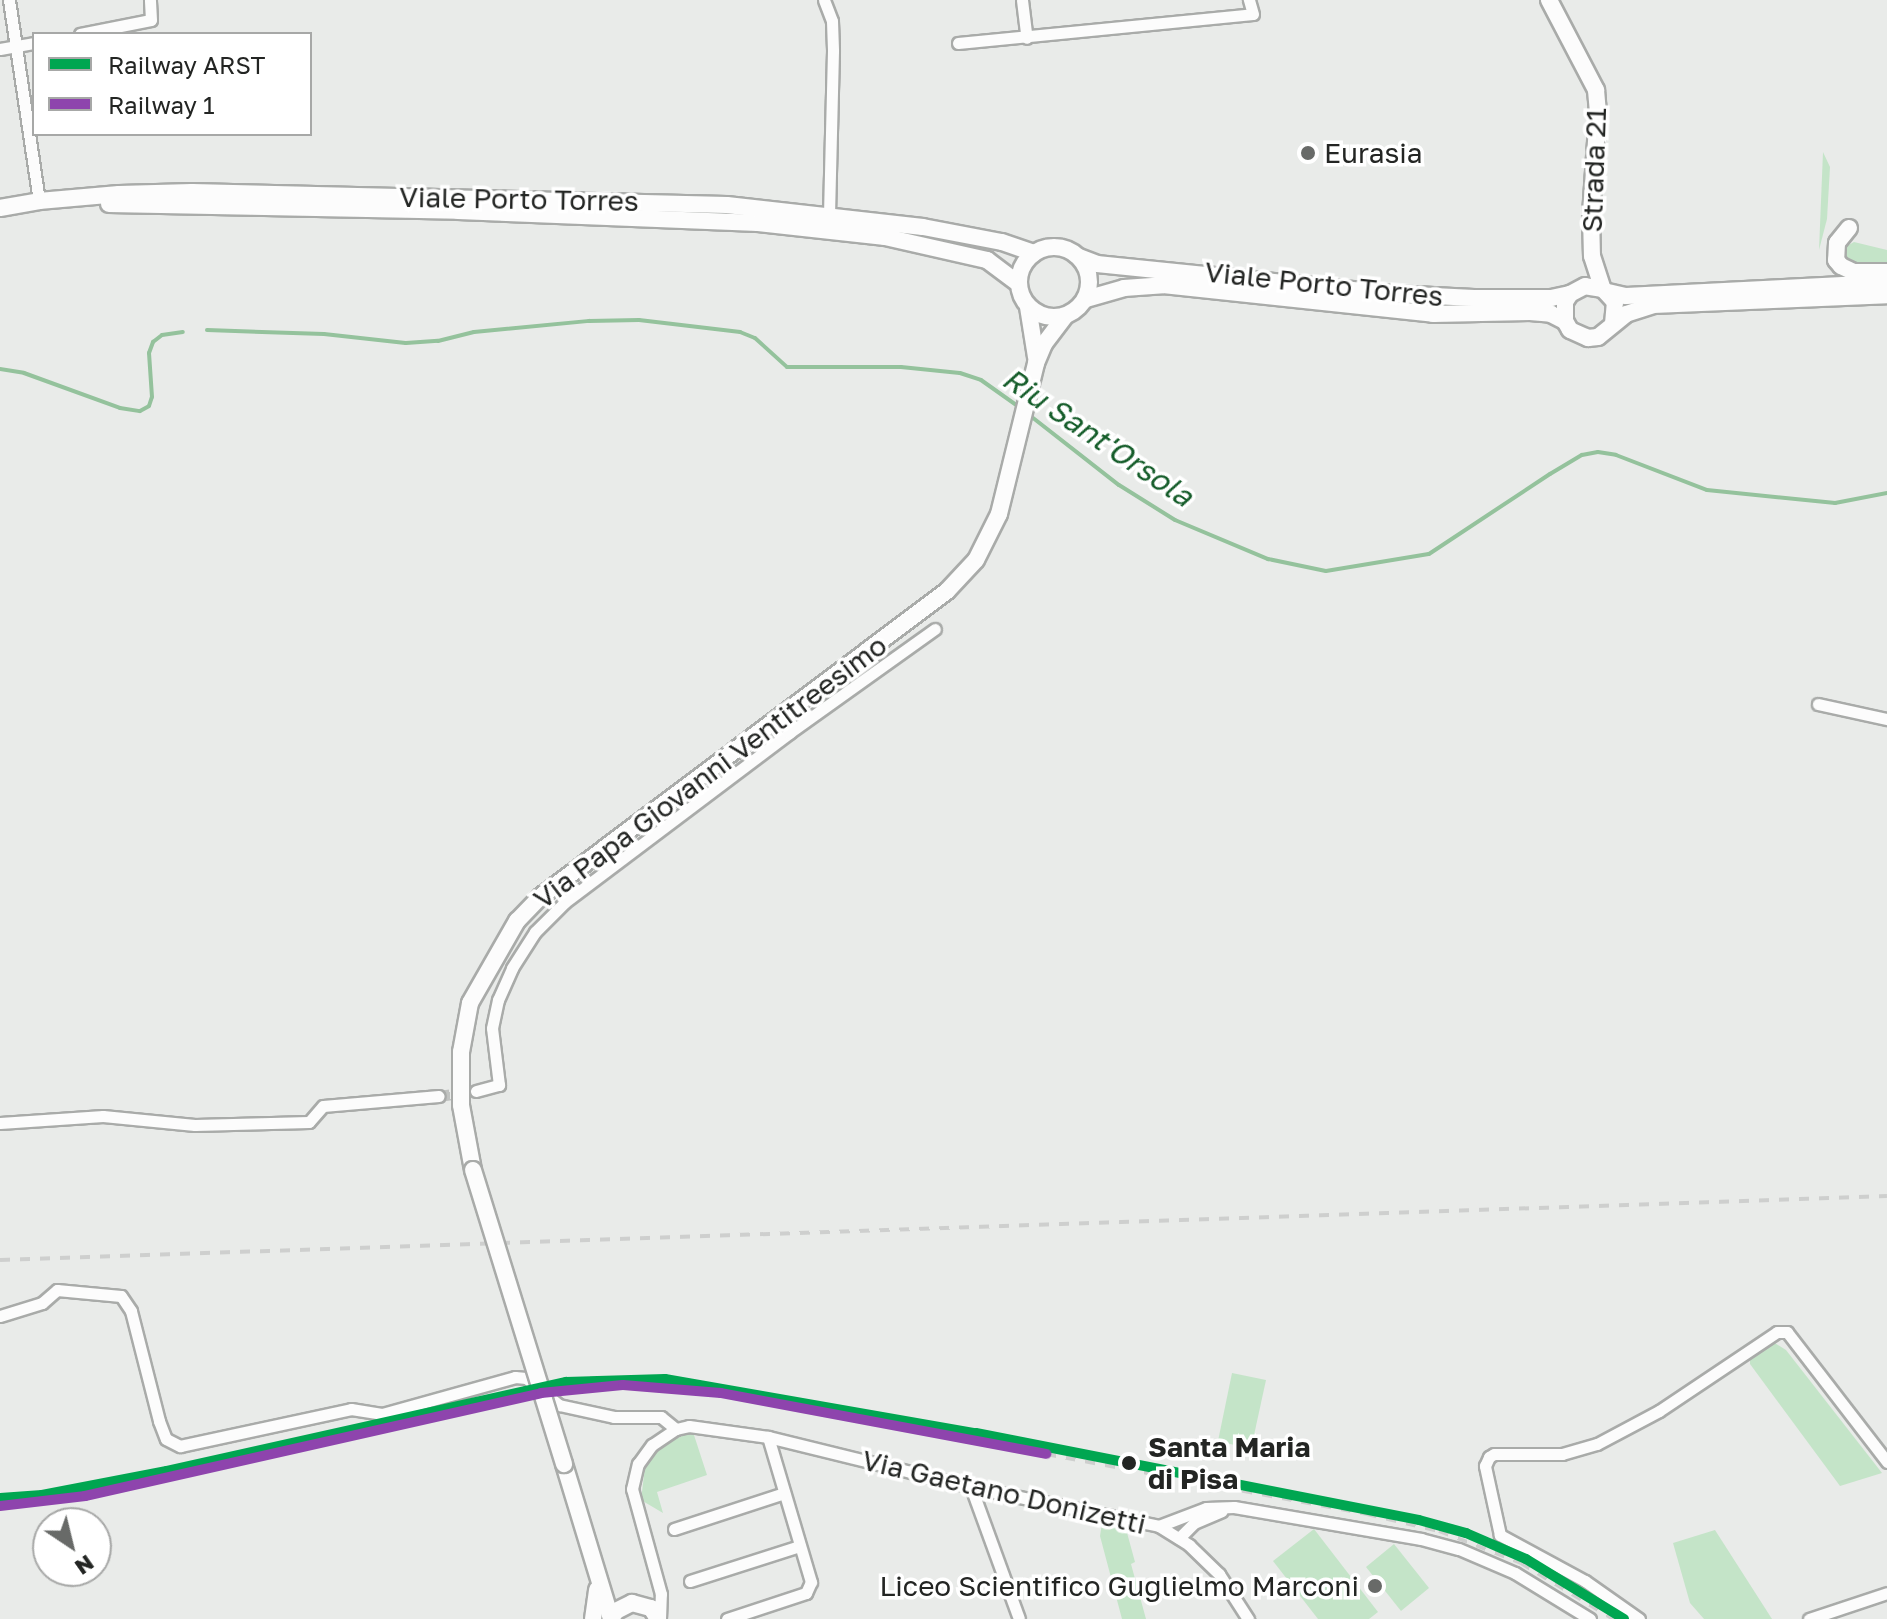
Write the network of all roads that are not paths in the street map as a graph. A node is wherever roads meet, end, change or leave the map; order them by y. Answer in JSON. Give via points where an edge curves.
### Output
{"nodes":[{"id":1,"x":9,"y":0,"type":"edge"},
{"id":2,"x":150,"y":0,"type":"edge"},
{"id":3,"x":824,"y":0,"type":"edge"},
{"id":4,"x":1022,"y":0,"type":"edge"},
{"id":5,"x":1249,"y":0,"type":"edge"},
{"id":6,"x":1549,"y":0,"type":"edge"},
{"id":7,"x":90,"y":32,"type":"edge"},
{"id":8,"x":1027,"y":38,"type":"junction"},
{"id":9,"x":32,"y":43,"type":"edge"},
{"id":10,"x":958,"y":43,"type":"dead end"},
{"id":11,"x":17,"y":47,"type":"junction"},
{"id":12,"x":0,"y":49,"type":"edge"},
{"id":13,"x":39,"y":201,"type":"junction"},
{"id":14,"x":0,"y":210,"type":"edge"},
{"id":15,"x":829,"y":215,"type":"junction"},
{"id":16,"x":1849,"y":228,"type":"dead end"},
{"id":17,"x":1034,"y":253,"type":"junction"},
{"id":18,"x":1592,"y":256,"type":"junction"},
{"id":19,"x":1079,"y":257,"type":"junction"},
{"id":20,"x":1887,"y":272,"type":"edge"},
{"id":21,"x":1018,"y":283,"type":"junction"},
{"id":22,"x":1887,"y":283,"type":"edge"},
{"id":23,"x":1577,"y":290,"type":"junction"},
{"id":24,"x":1606,"y":290,"type":"junction"},
{"id":25,"x":1887,"y":295,"type":"edge"},
{"id":26,"x":1086,"y":299,"type":"junction"},
{"id":27,"x":1028,"y":307,"type":"junction"},
{"id":28,"x":1064,"y":317,"type":"junction"},
{"id":29,"x":1565,"y":321,"type":"junction"},
{"id":30,"x":1613,"y":324,"type":"junction"},
{"id":31,"x":1036,"y":363,"type":"junction"},
{"id":32,"x":935,"y":629,"type":"dead end"},
{"id":33,"x":1818,"y":704,"type":"dead end"},
{"id":34,"x":783,"y":715,"type":"junction"},
{"id":35,"x":1887,"y":719,"type":"edge"},
{"id":36,"x":789,"y":733,"type":"junction"},
{"id":37,"x":476,"y":1091,"type":"tunnel mouth"},
{"id":38,"x":439,"y":1096,"type":"tunnel mouth"},
{"id":39,"x":0,"y":1123,"type":"edge"},
{"id":40,"x":0,"y":1316,"type":"edge"},
{"id":41,"x":676,"y":1429,"type":"junction"},
{"id":42,"x":768,"y":1437,"type":"junction"},
{"id":43,"x":1887,"y":1462,"type":"edge"},
{"id":44,"x":971,"y":1487,"type":"junction"},
{"id":45,"x":784,"y":1493,"type":"junction"},
{"id":46,"x":1234,"y":1507,"type":"junction"},
{"id":47,"x":1159,"y":1526,"type":"junction"},
{"id":48,"x":674,"y":1529,"type":"dead end"},
{"id":49,"x":1179,"y":1538,"type":"junction"},
{"id":50,"x":800,"y":1546,"type":"junction"},
{"id":51,"x":653,"y":1568,"type":"junction"},
{"id":52,"x":597,"y":1576,"type":"junction"},
{"id":53,"x":690,"y":1581,"type":"dead end"},
{"id":54,"x":1887,"y":1593,"type":"edge"},
{"id":55,"x":638,"y":1604,"type":"junction"},
{"id":56,"x":593,"y":1619,"type":"edge"},
{"id":57,"x":611,"y":1619,"type":"edge"},
{"id":58,"x":659,"y":1619,"type":"edge"},
{"id":59,"x":727,"y":1619,"type":"edge"},
{"id":60,"x":1019,"y":1619,"type":"edge"},
{"id":61,"x":1248,"y":1619,"type":"edge"},
{"id":62,"x":1590,"y":1619,"type":"edge"},
{"id":63,"x":1639,"y":1619,"type":"edge"},
{"id":64,"x":1809,"y":1619,"type":"edge"}],
"edges":[{"from":1,"to":11,"type":"street"},
{"from":2,"to":7,"type":"street","via":[[151,20]]},
{"from":3,"to":15,"type":"street","via":[[832,21],[833,51]]},
{"from":4,"to":8,"type":"street"},
{"from":5,"to":8,"type":"street","via":[[1253,14]]},
{"from":6,"to":18,"type":"main road","name":"Strada 21","via":[[1596,90]]},
{"from":8,"to":10,"type":"street"},
{"from":9,"to":11,"type":"street"},
{"from":11,"to":12,"type":"street"},
{"from":11,"to":13,"type":"street"},
{"from":13,"to":14,"type":"main road","name":"Viale Porto Torres"},
{"from":13,"to":15,"type":"main road","name":"Viale Porto Torres","via":[[197,192],[727,205]]},
{"from":14,"to":21,"type":"main road","name":"Viale Porto Torres","via":[[239,205],[758,223],[885,237],[972,257],[1002,269]]},
{"from":15,"to":17,"type":"main road","name":"Viale Porto Torres","via":[[967,235]]},
{"from":16,"to":20,"type":"main road","via":[[1835,252],[1841,266],[1854,272]]},
{"from":17,"to":19,"type":"main road","via":[[1057,247]]},
{"from":17,"to":21,"type":"main road"},
{"from":18,"to":23,"type":"main road","name":"Strada 21"},
{"from":18,"to":24,"type":"main road","name":"Strada 21"},
{"from":19,"to":23,"type":"main road","name":"Viale Porto Torres","via":[[1097,264],[1394,294],[1551,298]]},
{"from":19,"to":26,"type":"main road","via":[[1088,269]]},
{"from":21,"to":27,"type":"main road"},
{"from":22,"to":24,"type":"main road","via":[[1626,296]]},
{"from":23,"to":24,"type":"main road"},
{"from":23,"to":29,"type":"main road","via":[[1565,302]]},
{"from":24,"to":30,"type":"main road","via":[[1615,302]]},
{"from":25,"to":30,"type":"main road","via":[[1653,305]]},
{"from":26,"to":28,"type":"main road"},
{"from":26,"to":29,"type":"main road","name":"Viale Porto Torres","via":[[1124,288],[1163,285],[1433,314],[1530,312]]},
{"from":27,"to":28,"type":"main road","via":[[1051,318]]},
{"from":27,"to":31,"type":"main road","name":"Via Papa Giovanni Ventitreesimo"},
{"from":28,"to":31,"type":"main road","name":"Via Papa Giovanni Ventitreesimo"},
{"from":29,"to":30,"type":"main road","via":[[1578,336],[1588,338],[1598,337]]},
{"from":31,"to":34,"type":"main road","name":"Via Papa Giovanni Ventitreesimo","via":[[999,514],[976,560],[947,591]]},
{"from":32,"to":36,"type":"street"},
{"from":33,"to":35,"type":"street"},
{"from":34,"to":36,"type":"street"},
{"from":34,"to":52,"type":"main road","name":"Via Papa Giovanni Ventitreesimo","bridge":true,"via":[[540,897],[499,947],[470,1003],[461,1052],[461,1105],[473,1170]]},
{"from":36,"to":37,"type":"street","via":[[565,902],[535,932],[498,1000],[492,1028],[499,1085]]},
{"from":38,"to":39,"type":"street","via":[[323,1106],[309,1122],[195,1125],[103,1116]]},
{"from":40,"to":41,"type":"street","name":"Via Gaetano Donizetti","via":[[42,1303],[57,1290],[121,1296],[131,1311],[166,1439],[180,1446],[351,1409],[382,1414],[515,1377],[526,1378],[559,1405],[614,1417],[661,1417]]},
{"from":41,"to":42,"type":"street","name":"Via Gaetano Donizetti","via":[[708,1427]]},
{"from":41,"to":51,"type":"street","via":[[645,1453],[632,1489]]},
{"from":42,"to":44,"type":"street","name":"Via Gaetano Donizetti"},
{"from":42,"to":45,"type":"street"},
{"from":43,"to":63,"type":"street","via":[[1787,1332],[1777,1332],[1659,1411],[1597,1444],[1562,1454],[1489,1457],[1485,1466],[1500,1535],[1585,1581]]},
{"from":44,"to":47,"type":"street","name":"Via Gaetano Donizetti"},
{"from":44,"to":60,"type":"street"},
{"from":45,"to":48,"type":"street"},
{"from":45,"to":50,"type":"street"},
{"from":46,"to":47,"type":"street","via":[[1206,1508]]},
{"from":46,"to":49,"type":"street","via":[[1194,1523]]},
{"from":46,"to":62,"type":"street","via":[[1459,1549],[1539,1584]]},
{"from":47,"to":49,"type":"street","name":"Via Gaetano Donizetti"},
{"from":49,"to":61,"type":"street","name":"Via Gaetano Donizetti","via":[[1219,1574]]},
{"from":50,"to":53,"type":"street"},
{"from":50,"to":59,"type":"street","via":[[811,1582],[806,1593]]},
{"from":51,"to":55,"type":"street","via":[[651,1592]]},
{"from":51,"to":58,"type":"street","via":[[661,1594]]},
{"from":52,"to":55,"type":"main road","via":[[618,1596]]},
{"from":52,"to":56,"type":"main road"},
{"from":52,"to":57,"type":"main road","name":"Via Papa Giovanni Ventitreesimo"},
{"from":54,"to":64,"type":"street"},
{"from":55,"to":57,"type":"main road","via":[[616,1611]]},
{"from":55,"to":58,"type":"main road"}]}
